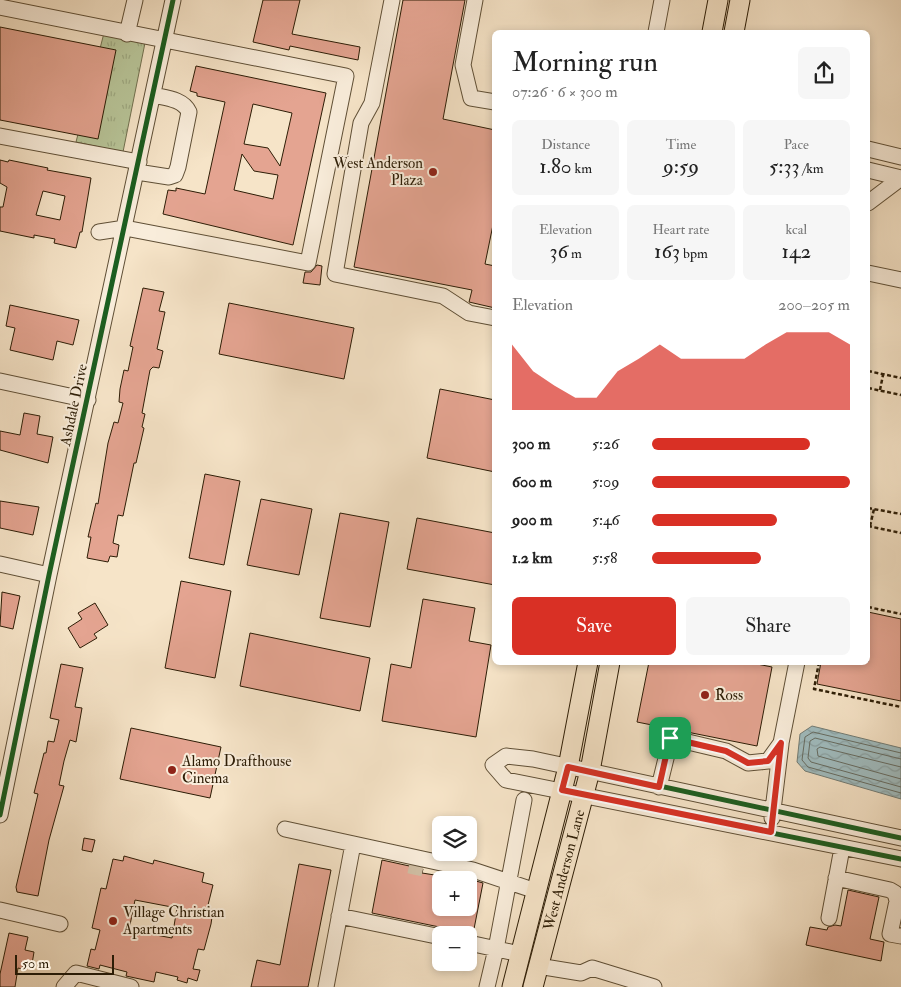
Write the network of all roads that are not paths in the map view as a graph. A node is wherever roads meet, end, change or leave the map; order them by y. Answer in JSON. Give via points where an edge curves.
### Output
{"nodes":[{"id":1,"x":135,"y":0,"type":"edge"},
{"id":2,"x":173,"y":0,"type":"edge"},
{"id":3,"x":392,"y":0,"type":"edge"},
{"id":4,"x":475,"y":0,"type":"edge"},
{"id":5,"x":662,"y":0,"type":"edge"},
{"id":6,"x":718,"y":0,"type":"edge"},
{"id":7,"x":740,"y":0,"type":"edge"},
{"id":8,"x":0,"y":7,"type":"edge"},
{"id":9,"x":656,"y":30,"type":"edge"},
{"id":10,"x":712,"y":30,"type":"edge"},
{"id":11,"x":734,"y":30,"type":"edge"},
{"id":12,"x":127,"y":34,"type":"junction"},
{"id":13,"x":164,"y":42,"type":"junction"},
{"id":14,"x":153,"y":95,"type":"junction"},
{"id":15,"x":492,"y":102,"type":"edge"},
{"id":16,"x":0,"y":136,"type":"edge"},
{"id":17,"x":870,"y":150,"type":"edge"},
{"id":18,"x":901,"y":158,"type":"edge"},
{"id":19,"x":138,"y":167,"type":"junction"},
{"id":20,"x":870,"y":170,"type":"edge"},
{"id":21,"x":901,"y":178,"type":"edge"},
{"id":22,"x":870,"y":201,"type":"edge"},
{"id":23,"x":125,"y":228,"type":"junction"},
{"id":24,"x":99,"y":232,"type":"dead end"},
{"id":25,"x":870,"y":273,"type":"edge"},
{"id":26,"x":901,"y":280,"type":"edge"},
{"id":27,"x":492,"y":317,"type":"edge"},
{"id":28,"x":0,"y":381,"type":"edge"},
{"id":29,"x":88,"y":400,"type":"junction"},
{"id":30,"x":0,"y":564,"type":"edge"},
{"id":31,"x":49,"y":575,"type":"junction"},
{"id":32,"x":587,"y":665,"type":"edge"},
{"id":33,"x":609,"y":665,"type":"edge"},
{"id":34,"x":796,"y":665,"type":"edge"},
{"id":35,"x":781,"y":743,"type":"junction"},
{"id":36,"x":7,"y":745,"type":"edge"},
{"id":37,"x":568,"y":767,"type":"junction"},
{"id":38,"x":590,"y":771,"type":"junction"},
{"id":39,"x":659,"y":787,"type":"junction"},
{"id":40,"x":562,"y":790,"type":"junction"},
{"id":41,"x":584,"y":795,"type":"junction"},
{"id":42,"x":524,"y":800,"type":"dead end"},
{"id":43,"x":773,"y":810,"type":"junction"},
{"id":44,"x":0,"y":815,"type":"edge"},
{"id":45,"x":285,"y":829,"type":"dead end"},
{"id":46,"x":771,"y":832,"type":"junction"},
{"id":47,"x":901,"y":838,"type":"edge"},
{"id":48,"x":353,"y":844,"type":"junction"},
{"id":49,"x":842,"y":848,"type":"junction"},
{"id":50,"x":901,"y":859,"type":"edge"},
{"id":51,"x":411,"y":863,"type":"junction"},
{"id":52,"x":468,"y":869,"type":"junction"},
{"id":53,"x":836,"y":878,"type":"junction"},
{"id":54,"x":508,"y":882,"type":"junction"},
{"id":55,"x":536,"y":891,"type":"junction"},
{"id":56,"x":0,"y":910,"type":"edge"},
{"id":57,"x":339,"y":916,"type":"junction"},
{"id":58,"x":829,"y":918,"type":"dead end"},
{"id":59,"x":60,"y":924,"type":"dead end"},
{"id":60,"x":432,"y":935,"type":"edge"},
{"id":61,"x":901,"y":936,"type":"edge"},
{"id":62,"x":477,"y":945,"type":"edge"},
{"id":63,"x":496,"y":949,"type":"junction"},
{"id":64,"x":520,"y":954,"type":"junction"},
{"id":65,"x":538,"y":966,"type":"junction"},
{"id":66,"x":575,"y":972,"type":"junction"},
{"id":67,"x":64,"y":987,"type":"edge"},
{"id":68,"x":131,"y":987,"type":"edge"},
{"id":69,"x":326,"y":987,"type":"edge"},
{"id":70,"x":487,"y":987,"type":"edge"},
{"id":71,"x":512,"y":987,"type":"edge"},
{"id":72,"x":533,"y":987,"type":"edge"},
{"id":73,"x":572,"y":987,"type":"edge"},
{"id":74,"x":654,"y":987,"type":"edge"}],
"edges":[{"from":1,"to":12,"type":"street"},
{"from":2,"to":13,"type":"street","name":"Ashdale Drive"},
{"from":3,"to":27,"type":"street","via":[[372,103],[361,123],[335,274],[444,296],[469,313]]},
{"from":4,"to":15,"type":"street","via":[[462,65],[470,98]]},
{"from":5,"to":9,"type":"street"},
{"from":6,"to":10,"type":"main road"},
{"from":7,"to":11,"type":"main road"},
{"from":8,"to":12,"type":"street"},
{"from":12,"to":13,"type":"street"},
{"from":13,"to":14,"type":"street","name":"Ashdale Drive"},
{"from":13,"to":23,"type":"street","via":[[346,76],[308,263]]},
{"from":14,"to":19,"type":"street","name":"Ashdale Drive"},
{"from":14,"to":19,"type":"street","via":[[179,101],[189,112],[178,167],[175,175],[169,177]]},
{"from":16,"to":19,"type":"street"},
{"from":17,"to":18,"type":"street"},
{"from":19,"to":23,"type":"street","name":"Ashdale Drive"},
{"from":20,"to":21,"type":"street"},
{"from":21,"to":22,"type":"street"},
{"from":23,"to":24,"type":"street"},
{"from":23,"to":29,"type":"street","name":"Ashdale Drive"},
{"from":25,"to":26,"type":"street"},
{"from":28,"to":29,"type":"street"},
{"from":29,"to":31,"type":"street","name":"Ashdale Drive"},
{"from":30,"to":31,"type":"street"},
{"from":31,"to":36,"type":"street","name":"Ashdale Drive"},
{"from":32,"to":37,"type":"main road","name":"West Anderson Lane"},
{"from":33,"to":38,"type":"main road","name":"West Anderson Lane"},
{"from":34,"to":35,"type":"street"},
{"from":35,"to":39,"type":"street","via":[[768,761],[748,763],[726,751],[670,738]]},
{"from":35,"to":43,"type":"street"},
{"from":36,"to":44,"type":"street","name":"Ashdale Drive"},
{"from":37,"to":38,"type":"street"},
{"from":37,"to":40,"type":"main road","name":"West Anderson Lane"},
{"from":37,"to":40,"type":"street","via":[[506,756],[493,765],[506,780]]},
{"from":38,"to":39,"type":"street"},
{"from":38,"to":41,"type":"main road","name":"West Anderson Lane"},
{"from":39,"to":43,"type":"street"},
{"from":40,"to":41,"type":"street"},
{"from":40,"to":55,"type":"main road","name":"West Anderson Lane"},
{"from":41,"to":46,"type":"street"},
{"from":41,"to":65,"type":"main road","name":"West Anderson Lane"},
{"from":42,"to":54,"type":"street"},
{"from":43,"to":46,"type":"street"},
{"from":43,"to":47,"type":"street"},
{"from":45,"to":48,"type":"street"},
{"from":46,"to":49,"type":"street"},
{"from":48,"to":51,"type":"street"},
{"from":48,"to":57,"type":"street"},
{"from":49,"to":50,"type":"street"},
{"from":49,"to":53,"type":"street"},
{"from":51,"to":52,"type":"street"},
{"from":51,"to":52,"type":"street","via":[[453,873]]},
{"from":52,"to":54,"type":"street"},
{"from":53,"to":58,"type":"street"},
{"from":53,"to":61,"type":"street","via":[[890,890],[895,894],[897,900],[890,934]]},
{"from":54,"to":55,"type":"street"},
{"from":54,"to":63,"type":"street"},
{"from":55,"to":64,"type":"main road","name":"West Anderson Lane"},
{"from":56,"to":59,"type":"street"},
{"from":57,"to":60,"type":"street"},
{"from":57,"to":69,"type":"street"},
{"from":62,"to":63,"type":"street"},
{"from":63,"to":64,"type":"street"},
{"from":63,"to":70,"type":"street"},
{"from":64,"to":71,"type":"main road","name":"West Anderson Lane"},
{"from":65,"to":66,"type":"street"},
{"from":65,"to":72,"type":"main road","name":"West Anderson Lane"},
{"from":66,"to":73,"type":"street"},
{"from":66,"to":74,"type":"street","via":[[592,968]]},
{"from":67,"to":68,"type":"street","via":[[76,973]]}]}
